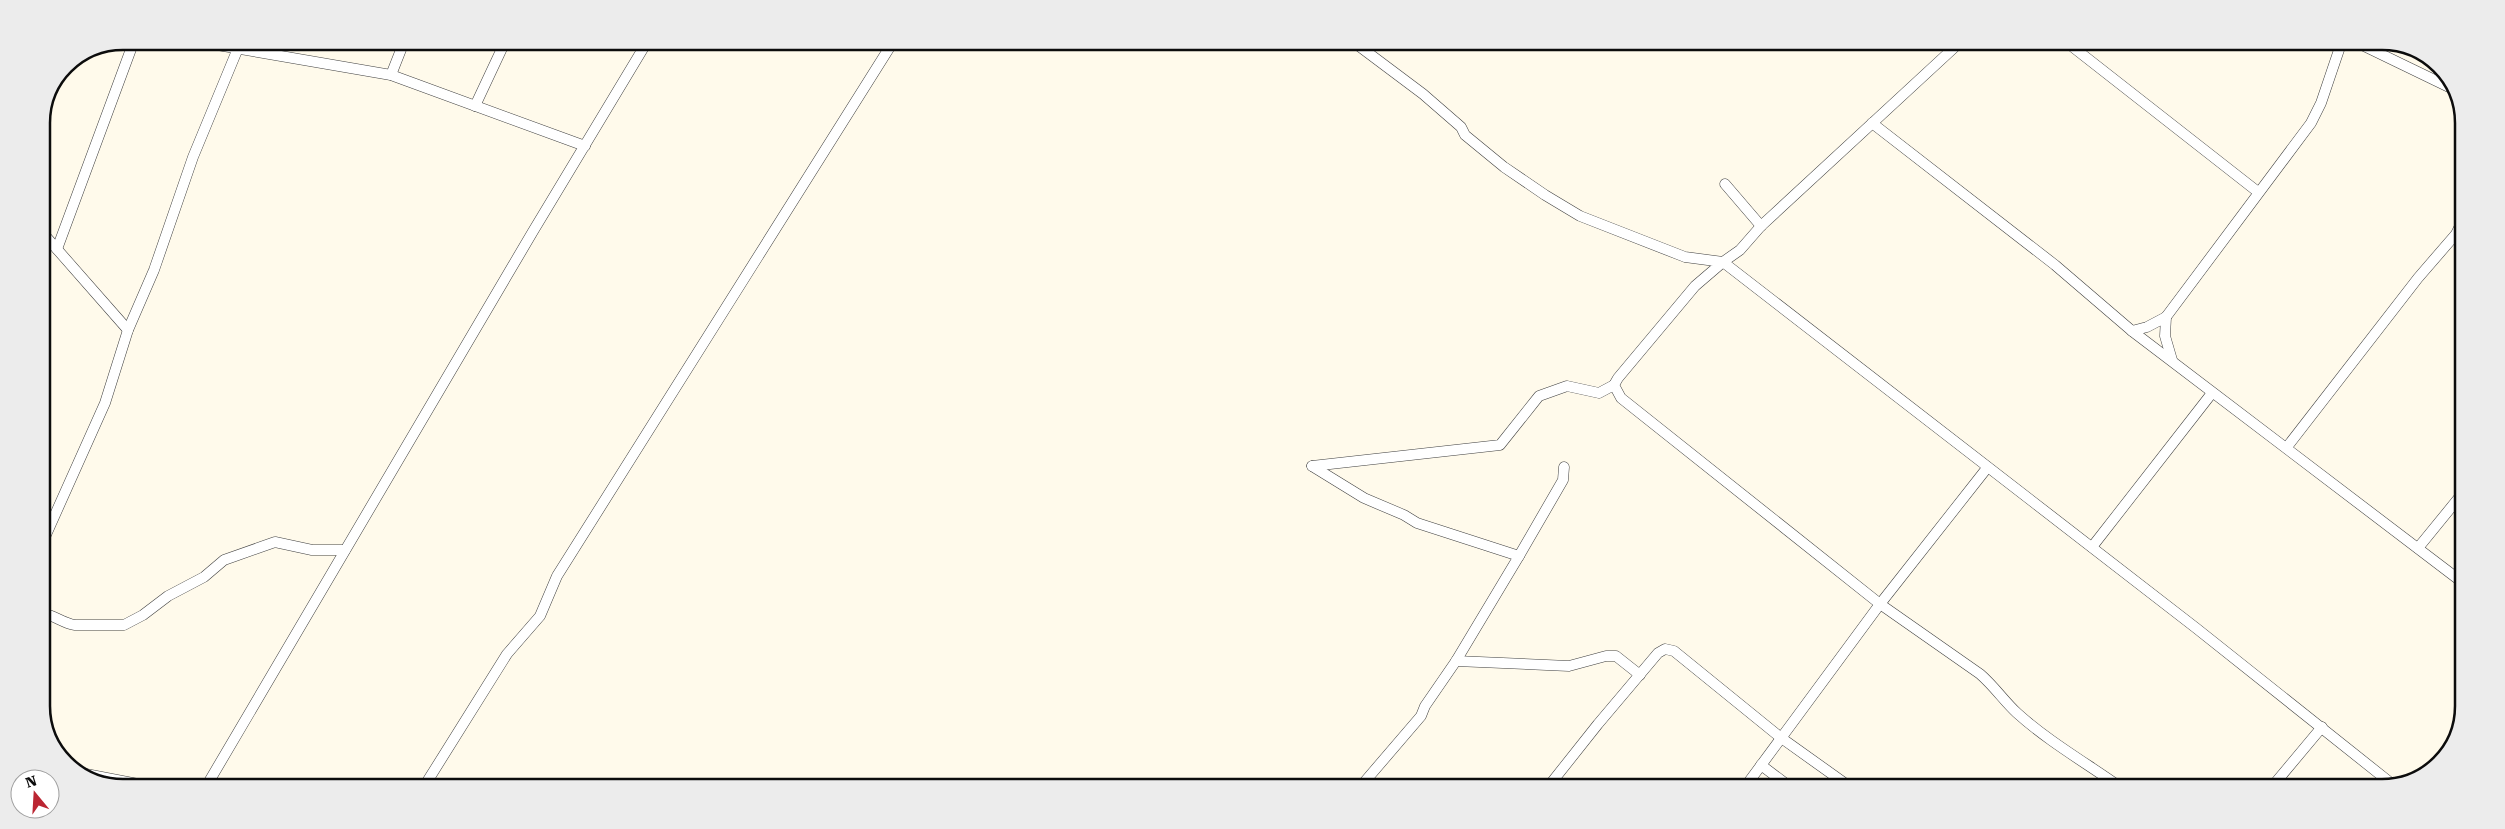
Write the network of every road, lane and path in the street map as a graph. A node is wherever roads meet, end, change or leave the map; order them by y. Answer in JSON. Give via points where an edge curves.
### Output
{"nodes":[{"id":1,"x":131,"y":50,"type":"edge"},
{"id":2,"x":238,"y":50,"type":"edge"},
{"id":3,"x":269,"y":50,"type":"edge"},
{"id":4,"x":401,"y":50,"type":"edge"},
{"id":5,"x":501,"y":50,"type":"edge"},
{"id":6,"x":642,"y":50,"type":"edge"},
{"id":7,"x":887,"y":50,"type":"edge"},
{"id":8,"x":1364,"y":50,"type":"edge"},
{"id":9,"x":1951,"y":50,"type":"edge"},
{"id":10,"x":2077,"y":50,"type":"edge"},
{"id":11,"x":2339,"y":50,"type":"edge"},
{"id":12,"x":2372,"y":50,"type":"edge"},
{"id":13,"x":391,"y":75,"type":"junction"},
{"id":14,"x":2444,"y":85,"type":"edge"},
{"id":15,"x":475,"y":106,"type":"junction"},
{"id":16,"x":1872,"y":123,"type":"junction"},
{"id":17,"x":585,"y":146,"type":"junction"},
{"id":18,"x":1724,"y":184,"type":"dead end"},
{"id":19,"x":2258,"y":192,"type":"junction"},
{"id":20,"x":1761,"y":226,"type":"junction"},
{"id":21,"x":2455,"y":235,"type":"edge"},
{"id":22,"x":50,"y":241,"type":"edge"},
{"id":23,"x":57,"y":249,"type":"junction"},
{"id":24,"x":1723,"y":262,"type":"junction"},
{"id":25,"x":2166,"y":316,"type":"junction"},
{"id":26,"x":128,"y":330,"type":"junction"},
{"id":27,"x":2132,"y":331,"type":"junction"},
{"id":28,"x":2172,"y":360,"type":"junction"},
{"id":29,"x":1614,"y":385,"type":"junction"},
{"id":30,"x":2212,"y":392,"type":"junction"},
{"id":31,"x":2287,"y":447,"type":"junction"},
{"id":32,"x":1564,"y":468,"type":"dead end"},
{"id":33,"x":1987,"y":468,"type":"junction"},
{"id":34,"x":2455,"y":503,"type":"edge"},
{"id":35,"x":50,"y":522,"type":"edge"},
{"id":36,"x":2092,"y":547,"type":"junction"},
{"id":37,"x":2418,"y":548,"type":"junction"},
{"id":38,"x":345,"y":550,"type":"junction"},
{"id":39,"x":1519,"y":556,"type":"junction"},
{"id":40,"x":2455,"y":577,"type":"edge"},
{"id":41,"x":1880,"y":604,"type":"junction"},
{"id":42,"x":50,"y":614,"type":"edge"},
{"id":43,"x":1456,"y":661,"type":"junction"},
{"id":44,"x":1640,"y":675,"type":"junction"},
{"id":45,"x":2322,"y":727,"type":"junction"},
{"id":46,"x":1780,"y":737,"type":"junction"},
{"id":47,"x":1761,"y":765,"type":"junction"},
{"id":48,"x":211,"y":779,"type":"edge"},
{"id":49,"x":429,"y":779,"type":"edge"},
{"id":50,"x":1367,"y":779,"type":"edge"},
{"id":51,"x":1554,"y":779,"type":"edge"},
{"id":52,"x":1751,"y":779,"type":"edge"},
{"id":53,"x":1779,"y":779,"type":"edge"},
{"id":54,"x":1839,"y":779,"type":"edge"},
{"id":55,"x":2109,"y":779,"type":"edge"},
{"id":56,"x":2279,"y":779,"type":"edge"},
{"id":57,"x":2386,"y":779,"type":"edge"}],
"edges":[{"from":1,"to":23,"type":"street"},
{"from":2,"to":26,"type":"street"},
{"from":3,"to":13,"type":"street"},
{"from":4,"to":13,"type":"street"},
{"from":5,"to":15,"type":"street"},
{"from":6,"to":17,"type":"street"},
{"from":7,"to":49,"type":"street","via":[[557,576],[540,616],[508,654]]},
{"from":8,"to":24,"type":"street","via":[[1423,94],[1504,167],[1544,195],[1580,216],[1685,257]]},
{"from":9,"to":16,"type":"street"},
{"from":10,"to":19,"type":"street"},
{"from":11,"to":19,"type":"street","via":[[2311,123]]},
{"from":12,"to":14,"type":"street"},
{"from":13,"to":15,"type":"street"},
{"from":15,"to":17,"type":"street"},
{"from":16,"to":20,"type":"street"},
{"from":16,"to":27,"type":"street","via":[[2055,265]]},
{"from":17,"to":38,"type":"street"},
{"from":18,"to":20,"type":"street"},
{"from":19,"to":25,"type":"street"},
{"from":20,"to":24,"type":"street","via":[[1740,250]]},
{"from":21,"to":31,"type":"street"},
{"from":22,"to":23,"type":"street"},
{"from":23,"to":26,"type":"street"},
{"from":24,"to":29,"type":"street","via":[[1695,286]]},
{"from":24,"to":33,"type":"street"},
{"from":25,"to":27,"type":"street"},
{"from":25,"to":28,"type":"street","via":[[2165,336]]},
{"from":26,"to":35,"type":"street","via":[[88,443]]},
{"from":27,"to":28,"type":"street"},
{"from":28,"to":30,"type":"street"},
{"from":29,"to":39,"type":"street","via":[[1599,393],[1567,386],[1539,396],[1500,446],[1312,466],[1364,498],[1417,523]]},
{"from":29,"to":41,"type":"street","via":[[1621,398]]},
{"from":30,"to":31,"type":"street"},
{"from":30,"to":36,"type":"street"},
{"from":31,"to":37,"type":"street"},
{"from":32,"to":39,"type":"street","via":[[1563,480]]},
{"from":33,"to":36,"type":"street"},
{"from":33,"to":41,"type":"street"},
{"from":34,"to":37,"type":"street"},
{"from":36,"to":45,"type":"street"},
{"from":37,"to":40,"type":"street"},
{"from":38,"to":42,"type":"street","via":[[312,550],[274,542],[248,550],[224,560],[204,577],[124,625],[75,626]]},
{"from":38,"to":48,"type":"street"},
{"from":39,"to":43,"type":"street"},
{"from":41,"to":46,"type":"street"},
{"from":41,"to":55,"type":"street","via":[[1980,674],[2023,718]]},
{"from":43,"to":44,"type":"street","via":[[1569,666],[1616,656]]},
{"from":43,"to":50,"type":"street","via":[[1418,721]]},
{"from":44,"to":46,"type":"street","via":[[1658,653],[1665,649],[1674,651]]},
{"from":44,"to":51,"type":"street"},
{"from":45,"to":56,"type":"street"},
{"from":45,"to":57,"type":"street"},
{"from":46,"to":47,"type":"street"},
{"from":46,"to":54,"type":"street"},
{"from":47,"to":52,"type":"street"},
{"from":47,"to":53,"type":"street"}]}
